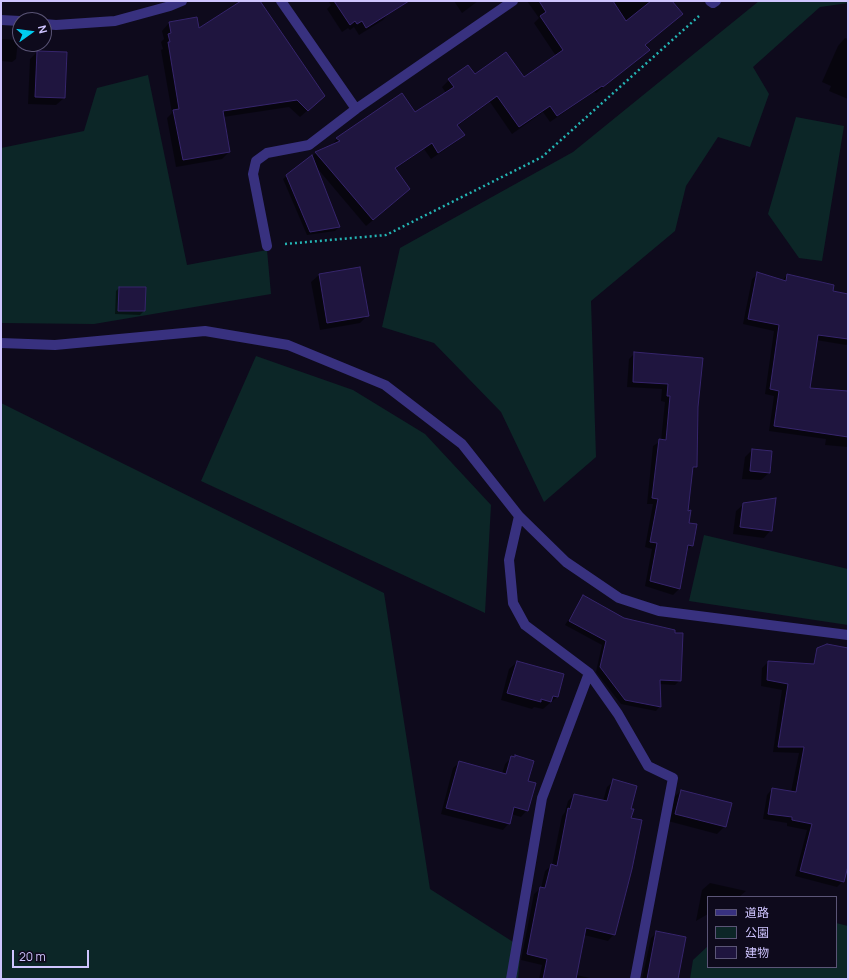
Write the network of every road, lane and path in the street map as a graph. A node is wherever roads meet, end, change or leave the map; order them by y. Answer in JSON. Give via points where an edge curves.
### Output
{"nodes":[{"id":1,"x":182,"y":1,"type":"edge"},
{"id":2,"x":281,"y":1,"type":"edge"},
{"id":3,"x":513,"y":1,"type":"edge"},
{"id":4,"x":713,"y":2,"type":"edge"},
{"id":5,"x":1,"y":20,"type":"edge"},
{"id":6,"x":12,"y":21,"type":"edge"},
{"id":7,"x":52,"y":25,"type":"edge"},
{"id":8,"x":356,"y":109,"type":"junction"},
{"id":9,"x":267,"y":246,"type":"joint"},
{"id":10,"x":1,"y":343,"type":"edge"},
{"id":11,"x":518,"y":516,"type":"junction"},
{"id":12,"x":848,"y":635,"type":"edge"},
{"id":13,"x":589,"y":673,"type":"junction"},
{"id":14,"x":510,"y":979,"type":"edge"},
{"id":15,"x":635,"y":979,"type":"edge"}],
"edges":[{"from":1,"to":7,"type":"street","via":[[115,21]]},
{"from":2,"to":8,"type":"street"},
{"from":3,"to":8,"type":"street"},
{"from":4,"to":9,"type":"path","via":[[542,157],[386,235]]},
{"from":5,"to":6,"type":"street"},
{"from":8,"to":9,"type":"street","via":[[309,145],[268,153],[256,161],[253,174]]},
{"from":10,"to":11,"type":"street","via":[[55,345],[205,331],[288,345],[385,385],[462,444]]},
{"from":11,"to":12,"type":"street","via":[[566,562],[619,598],[659,611]]},
{"from":11,"to":13,"type":"street","via":[[509,560],[513,603],[525,625]]},
{"from":13,"to":14,"type":"street","via":[[542,798]]},
{"from":13,"to":15,"type":"street","via":[[618,714],[648,766],[673,778]]}]}
